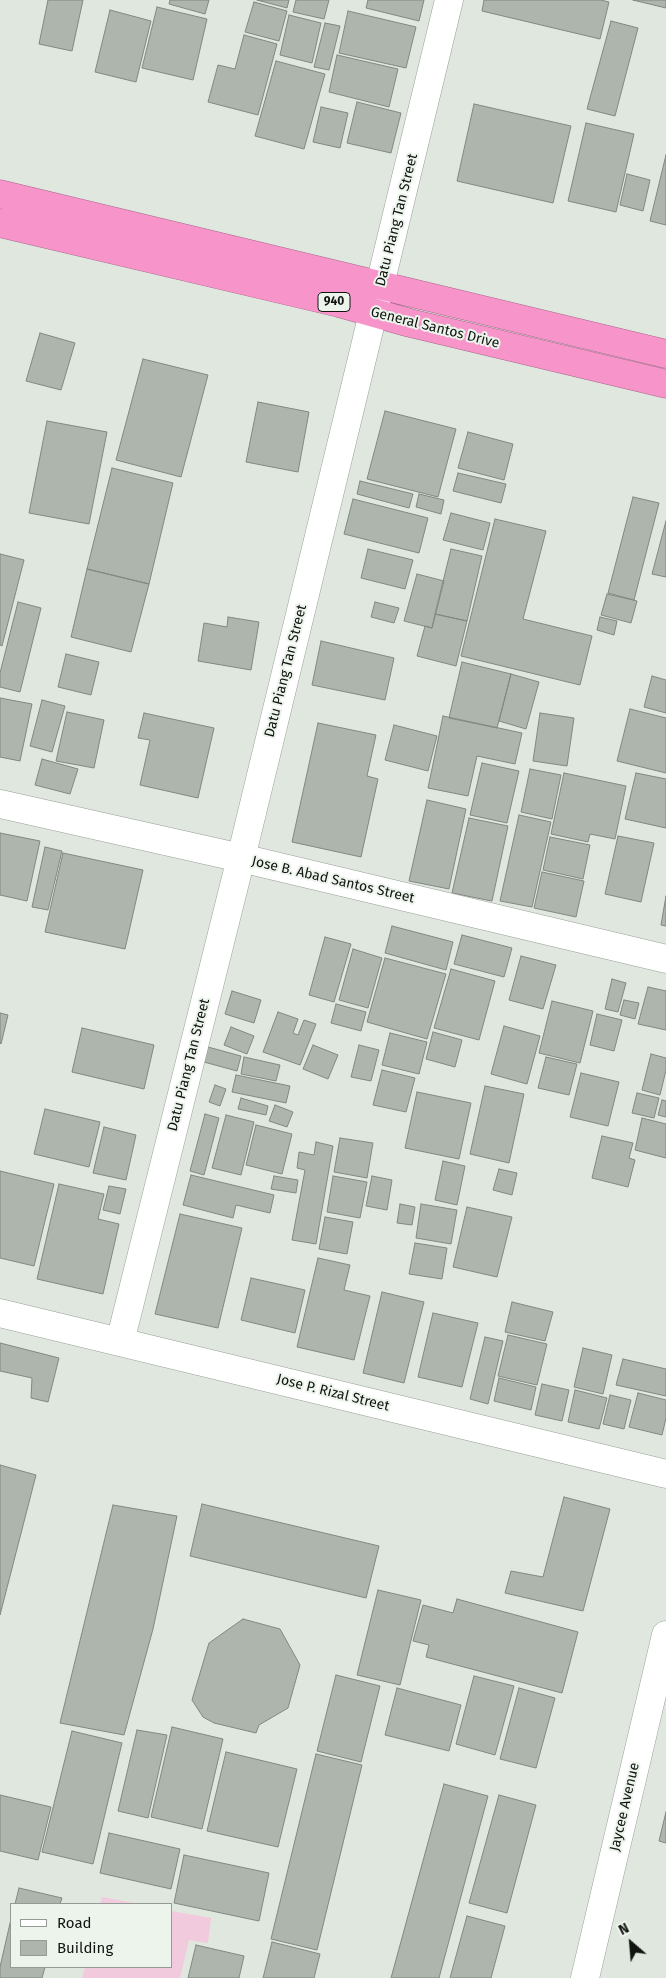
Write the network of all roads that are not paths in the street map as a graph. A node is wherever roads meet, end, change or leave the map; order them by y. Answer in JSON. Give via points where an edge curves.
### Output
{"nodes":[{"id":1,"x":449,"y":0,"type":"edge"},
{"id":2,"x":0,"y":194,"type":"edge"},
{"id":3,"x":0,"y":223,"type":"edge"},
{"id":4,"x":380,"y":287,"type":"junction"},
{"id":5,"x":374,"y":314,"type":"junction"},
{"id":6,"x":666,"y":354,"type":"edge"},
{"id":7,"x":666,"y":384,"type":"edge"},
{"id":8,"x":0,"y":804,"type":"edge"},
{"id":9,"x":241,"y":858,"type":"junction"},
{"id":10,"x":666,"y":959,"type":"edge"},
{"id":11,"x":0,"y":1313,"type":"edge"},
{"id":12,"x":120,"y":1342,"type":"junction"},
{"id":13,"x":666,"y":1474,"type":"edge"},
{"id":14,"x":666,"y":1635,"type":"edge"},
{"id":15,"x":585,"y":1978,"type":"edge"}],
"edges":[{"from":1,"to":4,"type":"street","name":"Datu Piang Tan Street"},
{"from":2,"to":4,"type":"highway","name":"General Santos Drive","number":"940"},
{"from":3,"to":5,"type":"highway","name":"General Santos Drive","number":"940"},
{"from":4,"to":5,"type":"street","name":"Datu Piang Tan Street"},
{"from":4,"to":6,"type":"highway","name":"General Santos Drive","number":"940"},
{"from":5,"to":7,"type":"highway","name":"General Santos Drive","number":"940"},
{"from":5,"to":9,"type":"street","name":"Datu Piang Tan Street"},
{"from":8,"to":9,"type":"street","name":"Jose B. Abad Santos Street"},
{"from":9,"to":10,"type":"street","name":"Jose B. Abad Santos Street"},
{"from":9,"to":12,"type":"street","name":"Datu Piang Tan Street"},
{"from":11,"to":12,"type":"street","name":"Jose P. Rizal Street"},
{"from":12,"to":13,"type":"street","name":"Jose P. Rizal Street"},
{"from":14,"to":15,"type":"street","name":"Jaycee Avenue"}]}
